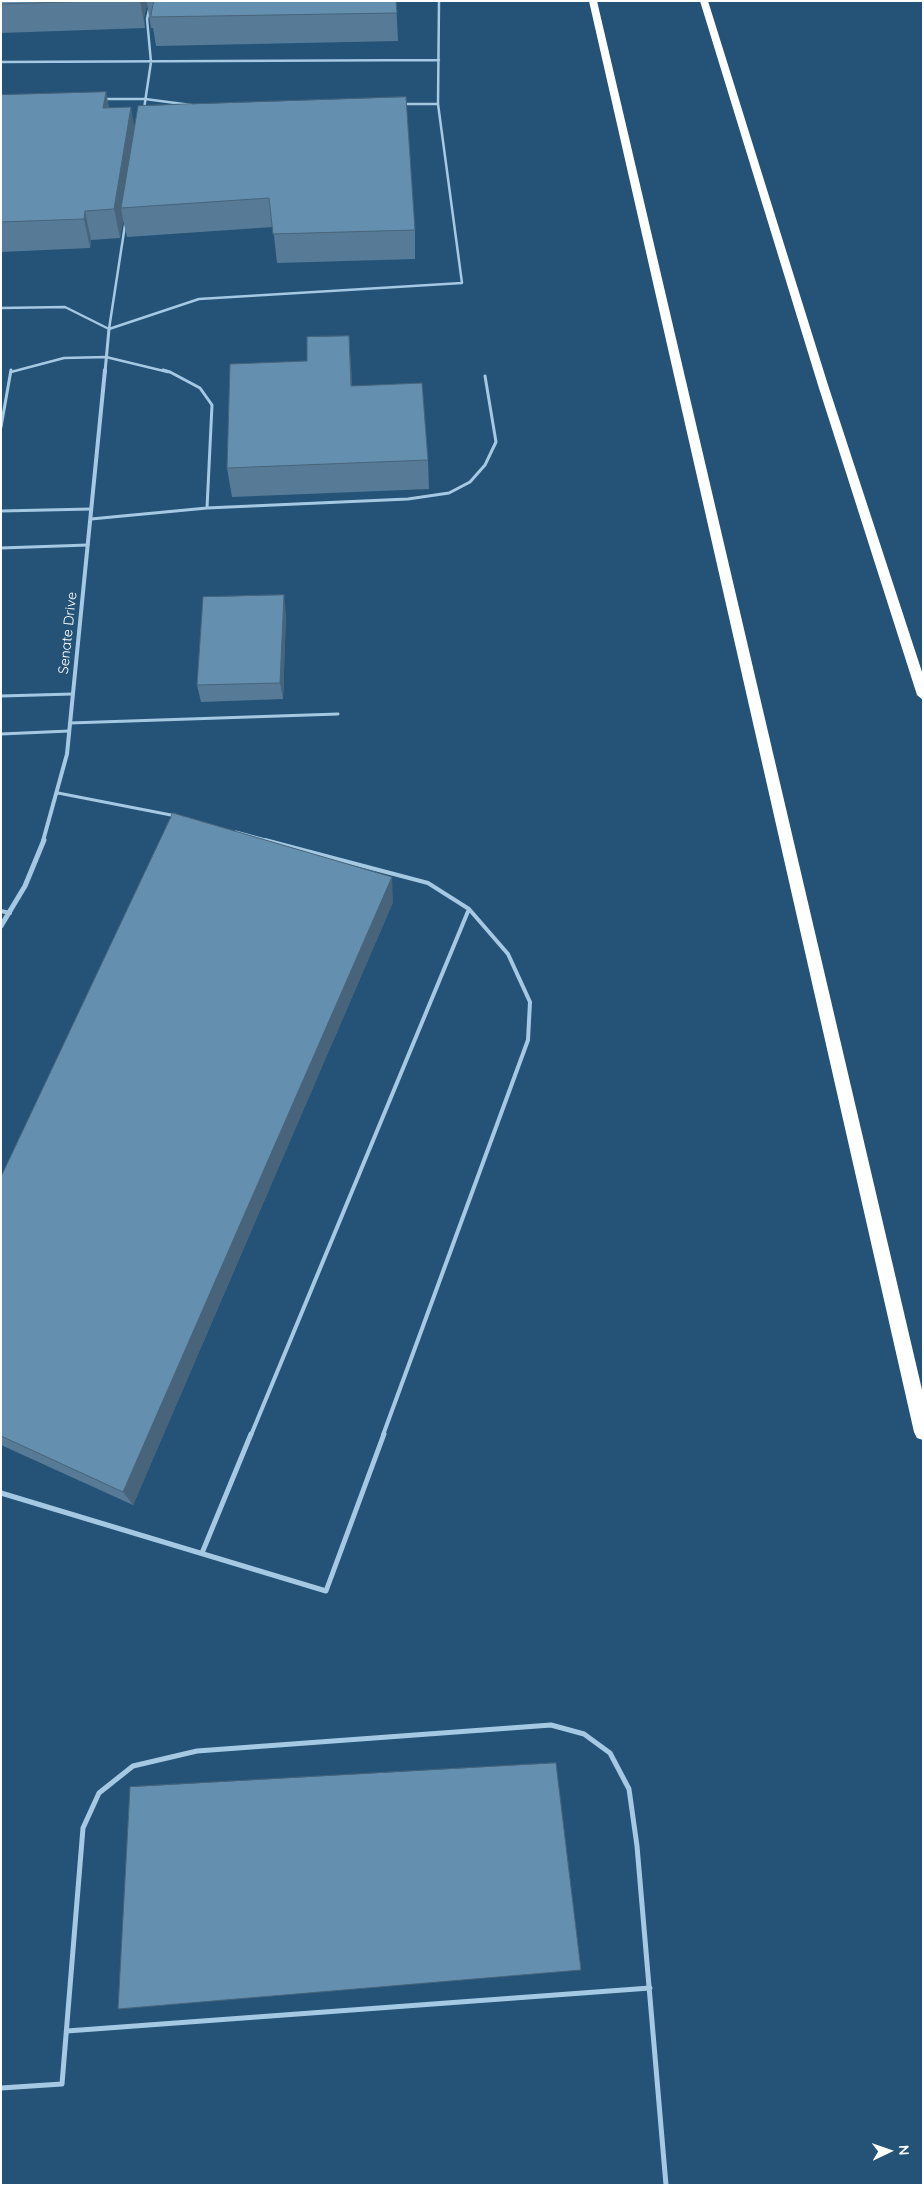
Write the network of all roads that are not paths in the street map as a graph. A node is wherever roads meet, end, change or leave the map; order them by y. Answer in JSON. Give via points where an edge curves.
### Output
{"nodes":[{"id":1,"x":151,"y":1,"type":"edge"},
{"id":2,"x":439,"y":1,"type":"edge"},
{"id":3,"x":593,"y":1,"type":"edge"},
{"id":4,"x":704,"y":1,"type":"edge"},
{"id":5,"x":439,"y":60,"type":"junction"},
{"id":6,"x":1,"y":62,"type":"edge"},
{"id":7,"x":151,"y":62,"type":"junction"},
{"id":8,"x":97,"y":99,"type":"edge"},
{"id":9,"x":145,"y":99,"type":"junction"},
{"id":10,"x":399,"y":104,"type":"edge"},
{"id":11,"x":438,"y":104,"type":"junction"},
{"id":12,"x":195,"y":106,"type":"edge"},
{"id":13,"x":142,"y":118,"type":"edge"},
{"id":14,"x":126,"y":224,"type":"edge"},
{"id":15,"x":1,"y":308,"type":"edge"},
{"id":16,"x":109,"y":329,"type":"junction"},
{"id":17,"x":106,"y":357,"type":"junction"},
{"id":18,"x":485,"y":376,"type":"dead end"},
{"id":19,"x":1,"y":427,"type":"edge"},
{"id":20,"x":207,"y":508,"type":"junction"},
{"id":21,"x":91,"y":509,"type":"junction"},
{"id":22,"x":1,"y":511,"type":"edge"},
{"id":23,"x":91,"y":519,"type":"junction"},
{"id":24,"x":88,"y":546,"type":"junction"},
{"id":25,"x":1,"y":548,"type":"edge"},
{"id":26,"x":73,"y":694,"type":"junction"},
{"id":27,"x":923,"y":695,"type":"edge"},
{"id":28,"x":1,"y":696,"type":"edge"},
{"id":29,"x":338,"y":714,"type":"dead end"},
{"id":30,"x":70,"y":723,"type":"junction"},
{"id":31,"x":69,"y":731,"type":"junction"},
{"id":32,"x":1,"y":734,"type":"edge"},
{"id":33,"x":58,"y":793,"type":"junction"},
{"id":34,"x":183,"y":818,"type":"edge"},
{"id":35,"x":230,"y":830,"type":"edge"},
{"id":36,"x":469,"y":909,"type":"junction"},
{"id":37,"x":1,"y":911,"type":"edge"},
{"id":38,"x":10,"y":913,"type":"junction"},
{"id":39,"x":1,"y":926,"type":"edge"},
{"id":40,"x":923,"y":1432,"type":"edge"},
{"id":41,"x":1,"y":1493,"type":"edge"},
{"id":42,"x":202,"y":1553,"type":"junction"},
{"id":43,"x":650,"y":1988,"type":"junction"},
{"id":44,"x":67,"y":2031,"type":"junction"},
{"id":45,"x":1,"y":2088,"type":"edge"},
{"id":46,"x":666,"y":2185,"type":"edge"}],
"edges":[{"from":1,"to":7,"type":"lane","via":[[147,19]]},
{"from":2,"to":5,"type":"lane"},
{"from":3,"to":40,"type":"highway"},
{"from":4,"to":27,"type":"highway"},
{"from":5,"to":7,"type":"lane"},
{"from":5,"to":11,"type":"lane"},
{"from":6,"to":7,"type":"lane"},
{"from":7,"to":9,"type":"lane"},
{"from":8,"to":9,"type":"lane"},
{"from":9,"to":12,"type":"lane"},
{"from":9,"to":13,"type":"lane"},
{"from":10,"to":11,"type":"lane"},
{"from":11,"to":16,"type":"lane","via":[[462,283],[199,299]]},
{"from":14,"to":16,"type":"lane"},
{"from":15,"to":16,"type":"lane","via":[[65,307]]},
{"from":16,"to":17,"type":"street","name":"Senate Drive"},
{"from":17,"to":19,"type":"lane","via":[[64,358],[11,370]]},
{"from":17,"to":20,"type":"lane","via":[[170,372],[200,388],[212,405]]},
{"from":17,"to":21,"type":"street","name":"Senate Drive"},
{"from":18,"to":20,"type":"lane","via":[[496,442],[470,482],[449,493],[408,499]]},
{"from":20,"to":23,"type":"lane"},
{"from":21,"to":22,"type":"lane"},
{"from":21,"to":23,"type":"street","name":"Senate Drive"},
{"from":23,"to":24,"type":"street","name":"Senate Drive"},
{"from":24,"to":25,"type":"lane"},
{"from":24,"to":26,"type":"street","name":"Senate Drive"},
{"from":26,"to":28,"type":"lane"},
{"from":26,"to":30,"type":"street","name":"Senate Drive"},
{"from":29,"to":30,"type":"lane"},
{"from":30,"to":31,"type":"street","name":"Senate Drive"},
{"from":31,"to":32,"type":"lane"},
{"from":31,"to":33,"type":"street","name":"Senate Drive"},
{"from":33,"to":34,"type":"lane"},
{"from":33,"to":38,"type":"street","name":"Senate Drive","via":[[29,880]]},
{"from":35,"to":36,"type":"lane","via":[[428,883]]},
{"from":36,"to":42,"type":"lane"},
{"from":36,"to":42,"type":"lane","via":[[508,954],[530,1002],[528,1040],[326,1591]]},
{"from":37,"to":38,"type":"lane"},
{"from":38,"to":39,"type":"street","name":"Senate Drive"},
{"from":41,"to":42,"type":"lane"},
{"from":43,"to":44,"type":"lane"},
{"from":43,"to":44,"type":"lane","via":[[638,1846],[629,1789],[610,1753],[584,1734],[551,1725],[197,1751],[133,1766],[99,1793],[83,1828]]},
{"from":43,"to":46,"type":"lane"},
{"from":44,"to":45,"type":"lane","via":[[62,2084]]}]}
